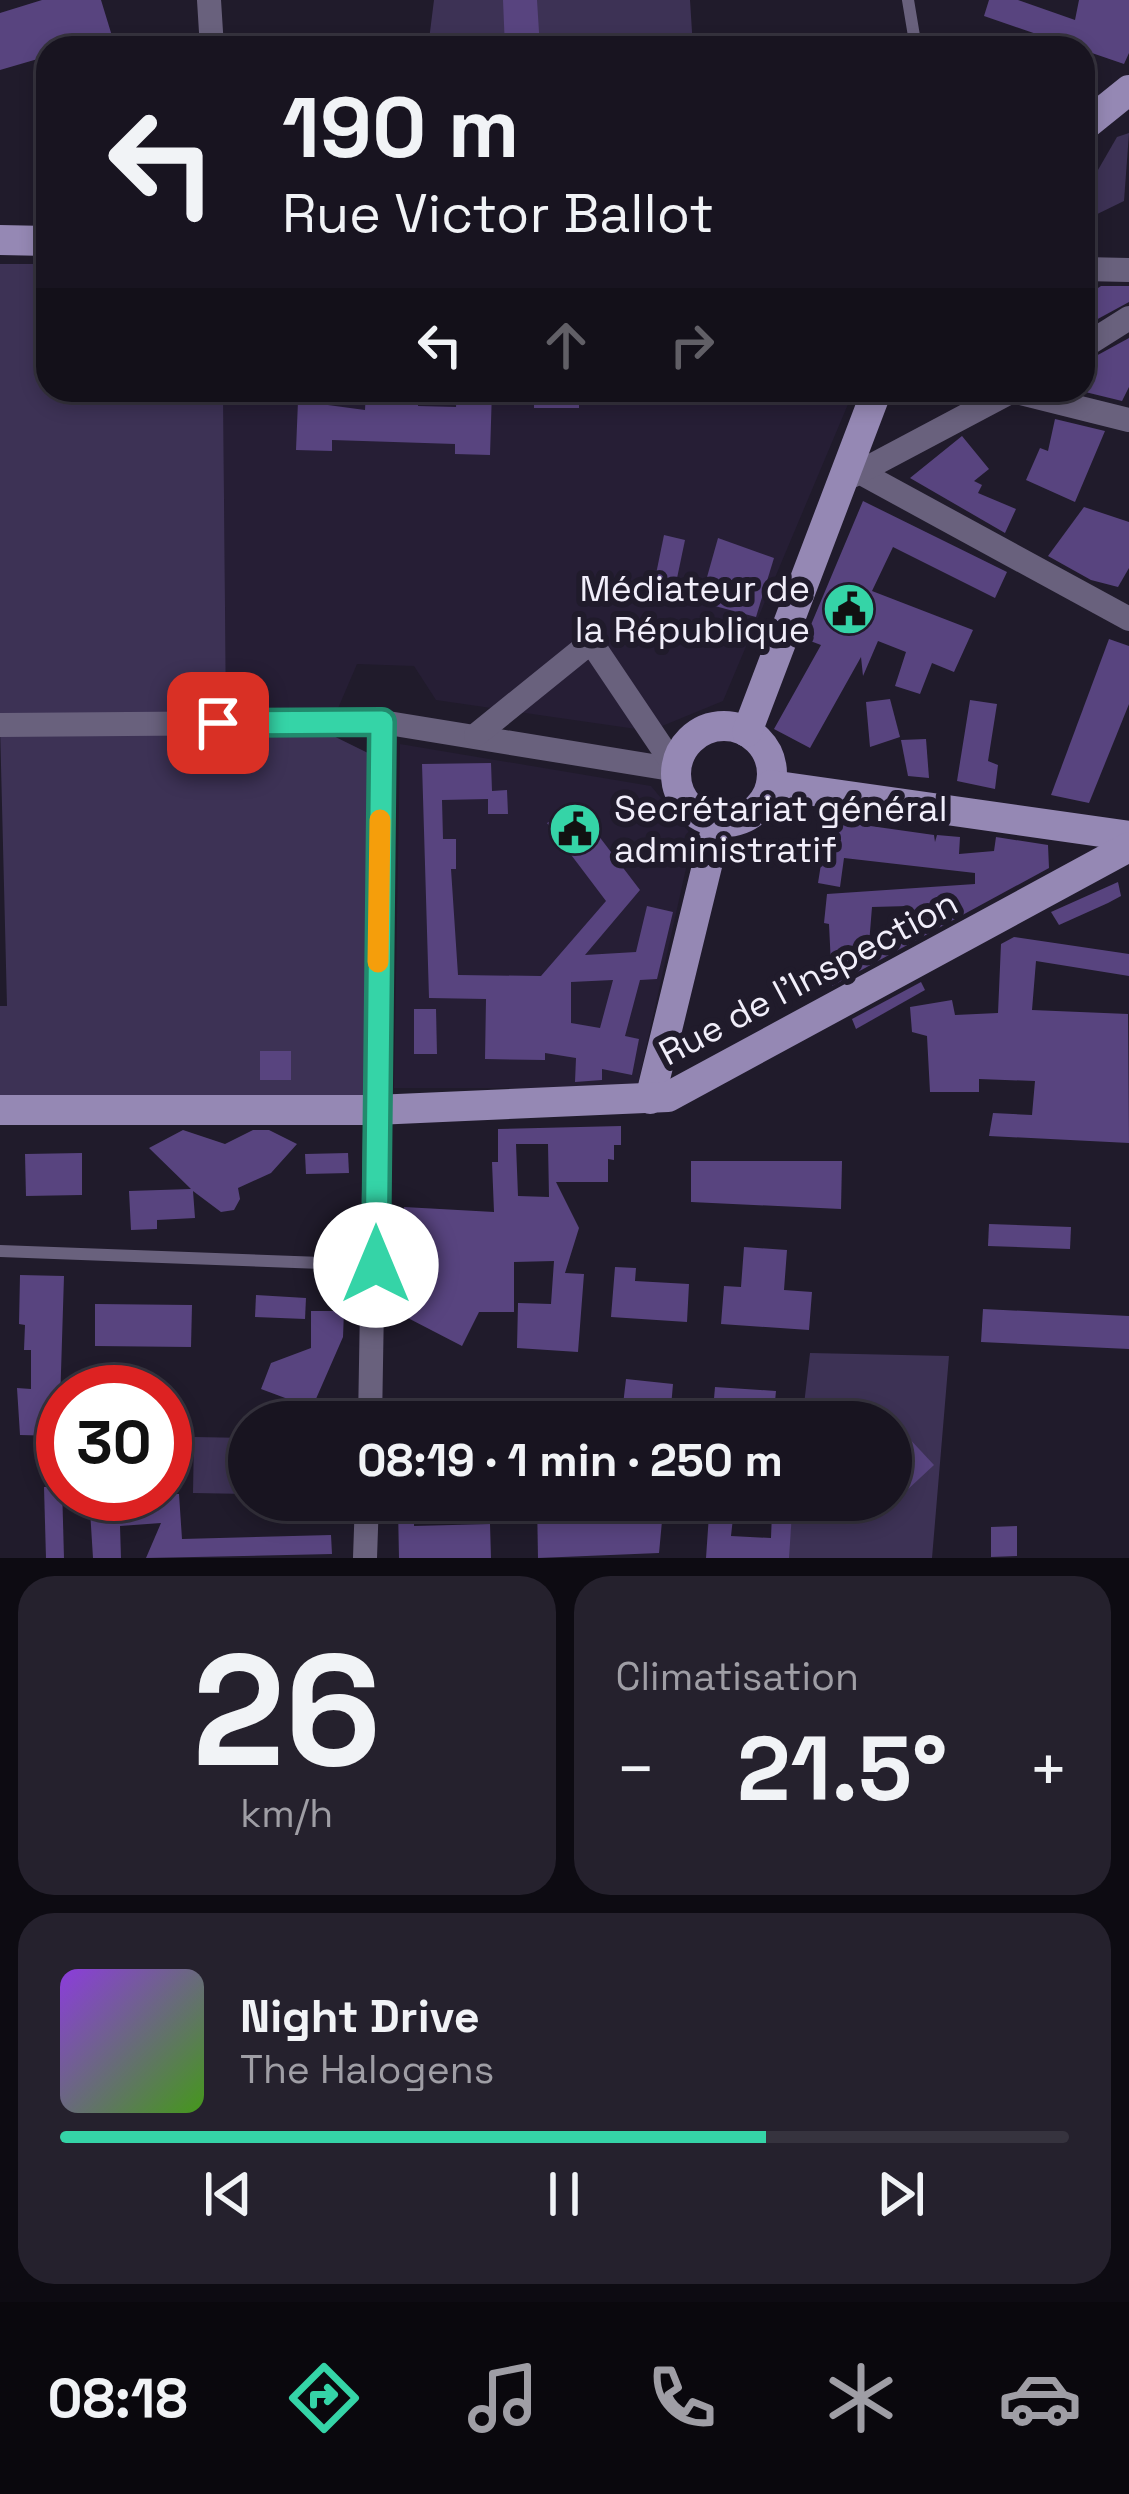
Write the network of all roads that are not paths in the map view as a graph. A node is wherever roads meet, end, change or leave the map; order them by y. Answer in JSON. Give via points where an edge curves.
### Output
{"nodes":[{"id":1,"x":209,"y":0,"type":"edge"},
{"id":2,"x":908,"y":0,"type":"edge"},
{"id":3,"x":211,"y":36,"type":"edge"},
{"id":4,"x":914,"y":36,"type":"edge"},
{"id":5,"x":1129,"y":90,"type":"edge"},
{"id":6,"x":1095,"y":117,"type":"edge"},
{"id":7,"x":0,"y":240,"type":"edge"},
{"id":8,"x":36,"y":241,"type":"edge"},
{"id":9,"x":1095,"y":269,"type":"edge"},
{"id":10,"x":1129,"y":270,"type":"edge"},
{"id":11,"x":1129,"y":318,"type":"edge"},
{"id":12,"x":1095,"y":339,"type":"edge"},
{"id":13,"x":874,"y":402,"type":"edge"},
{"id":14,"x":991,"y":402,"type":"edge"},
{"id":15,"x":1059,"y":402,"type":"edge"},
{"id":16,"x":1129,"y":420,"type":"edge"},
{"id":17,"x":853,"y":476,"type":"junction"},
{"id":18,"x":1129,"y":619,"type":"edge"},
{"id":19,"x":382,"y":722,"type":"junction"},
{"id":20,"x":0,"y":725,"type":"edge"},
{"id":21,"x":747,"y":732,"type":"junction"},
{"id":22,"x":476,"y":735,"type":"junction"},
{"id":23,"x":676,"y":770,"type":"junction"},
{"id":24,"x":771,"y":785,"type":"junction"},
{"id":25,"x":718,"y":821,"type":"junction"},
{"id":26,"x":1129,"y":836,"type":"edge"},
{"id":27,"x":1129,"y":847,"type":"edge"},
{"id":28,"x":650,"y":1099,"type":"junction"},
{"id":29,"x":0,"y":1110,"type":"edge"},
{"id":30,"x":375,"y":1110,"type":"junction"},
{"id":31,"x":0,"y":1251,"type":"edge"},
{"id":32,"x":376,"y":1265,"type":"junction"},
{"id":33,"x":371,"y":1401,"type":"edge"},
{"id":34,"x":366,"y":1521,"type":"edge"},
{"id":35,"x":365,"y":1558,"type":"edge"}],
"edges":[{"from":1,"to":3,"type":"street"},
{"from":2,"to":4,"type":"lane"},
{"from":5,"to":6,"type":"street"},
{"from":7,"to":8,"type":"street"},
{"from":9,"to":10,"type":"street"},
{"from":11,"to":12,"type":"street"},
{"from":13,"to":17,"type":"street"},
{"from":14,"to":17,"type":"street"},
{"from":15,"to":16,"type":"street"},
{"from":17,"to":18,"type":"street"},
{"from":17,"to":21,"type":"street"},
{"from":19,"to":20,"type":"street"},
{"from":19,"to":22,"type":"street"},
{"from":19,"to":30,"type":"street"},
{"from":21,"to":23,"type":"street","via":[[701,732]]},
{"from":21,"to":24,"type":"street","via":[[767,755]]},
{"from":22,"to":23,"type":"street"},
{"from":22,"to":23,"type":"street","via":[[591,642]]},
{"from":23,"to":25,"type":"street","via":[[689,807]]},
{"from":24,"to":25,"type":"street","via":[[751,814]]},
{"from":24,"to":26,"type":"street"},
{"from":25,"to":28,"type":"street"},
{"from":27,"to":28,"type":"street","name":"Rue de l'Inspection","via":[[684,1091]]},
{"from":28,"to":30,"type":"street","name":"Rue de l'Inspection"},
{"from":29,"to":30,"type":"street","name":"Rue de l'Inspection"},
{"from":30,"to":32,"type":"street"},
{"from":31,"to":32,"type":"lane"},
{"from":32,"to":33,"type":"street"},
{"from":34,"to":35,"type":"street"}]}
